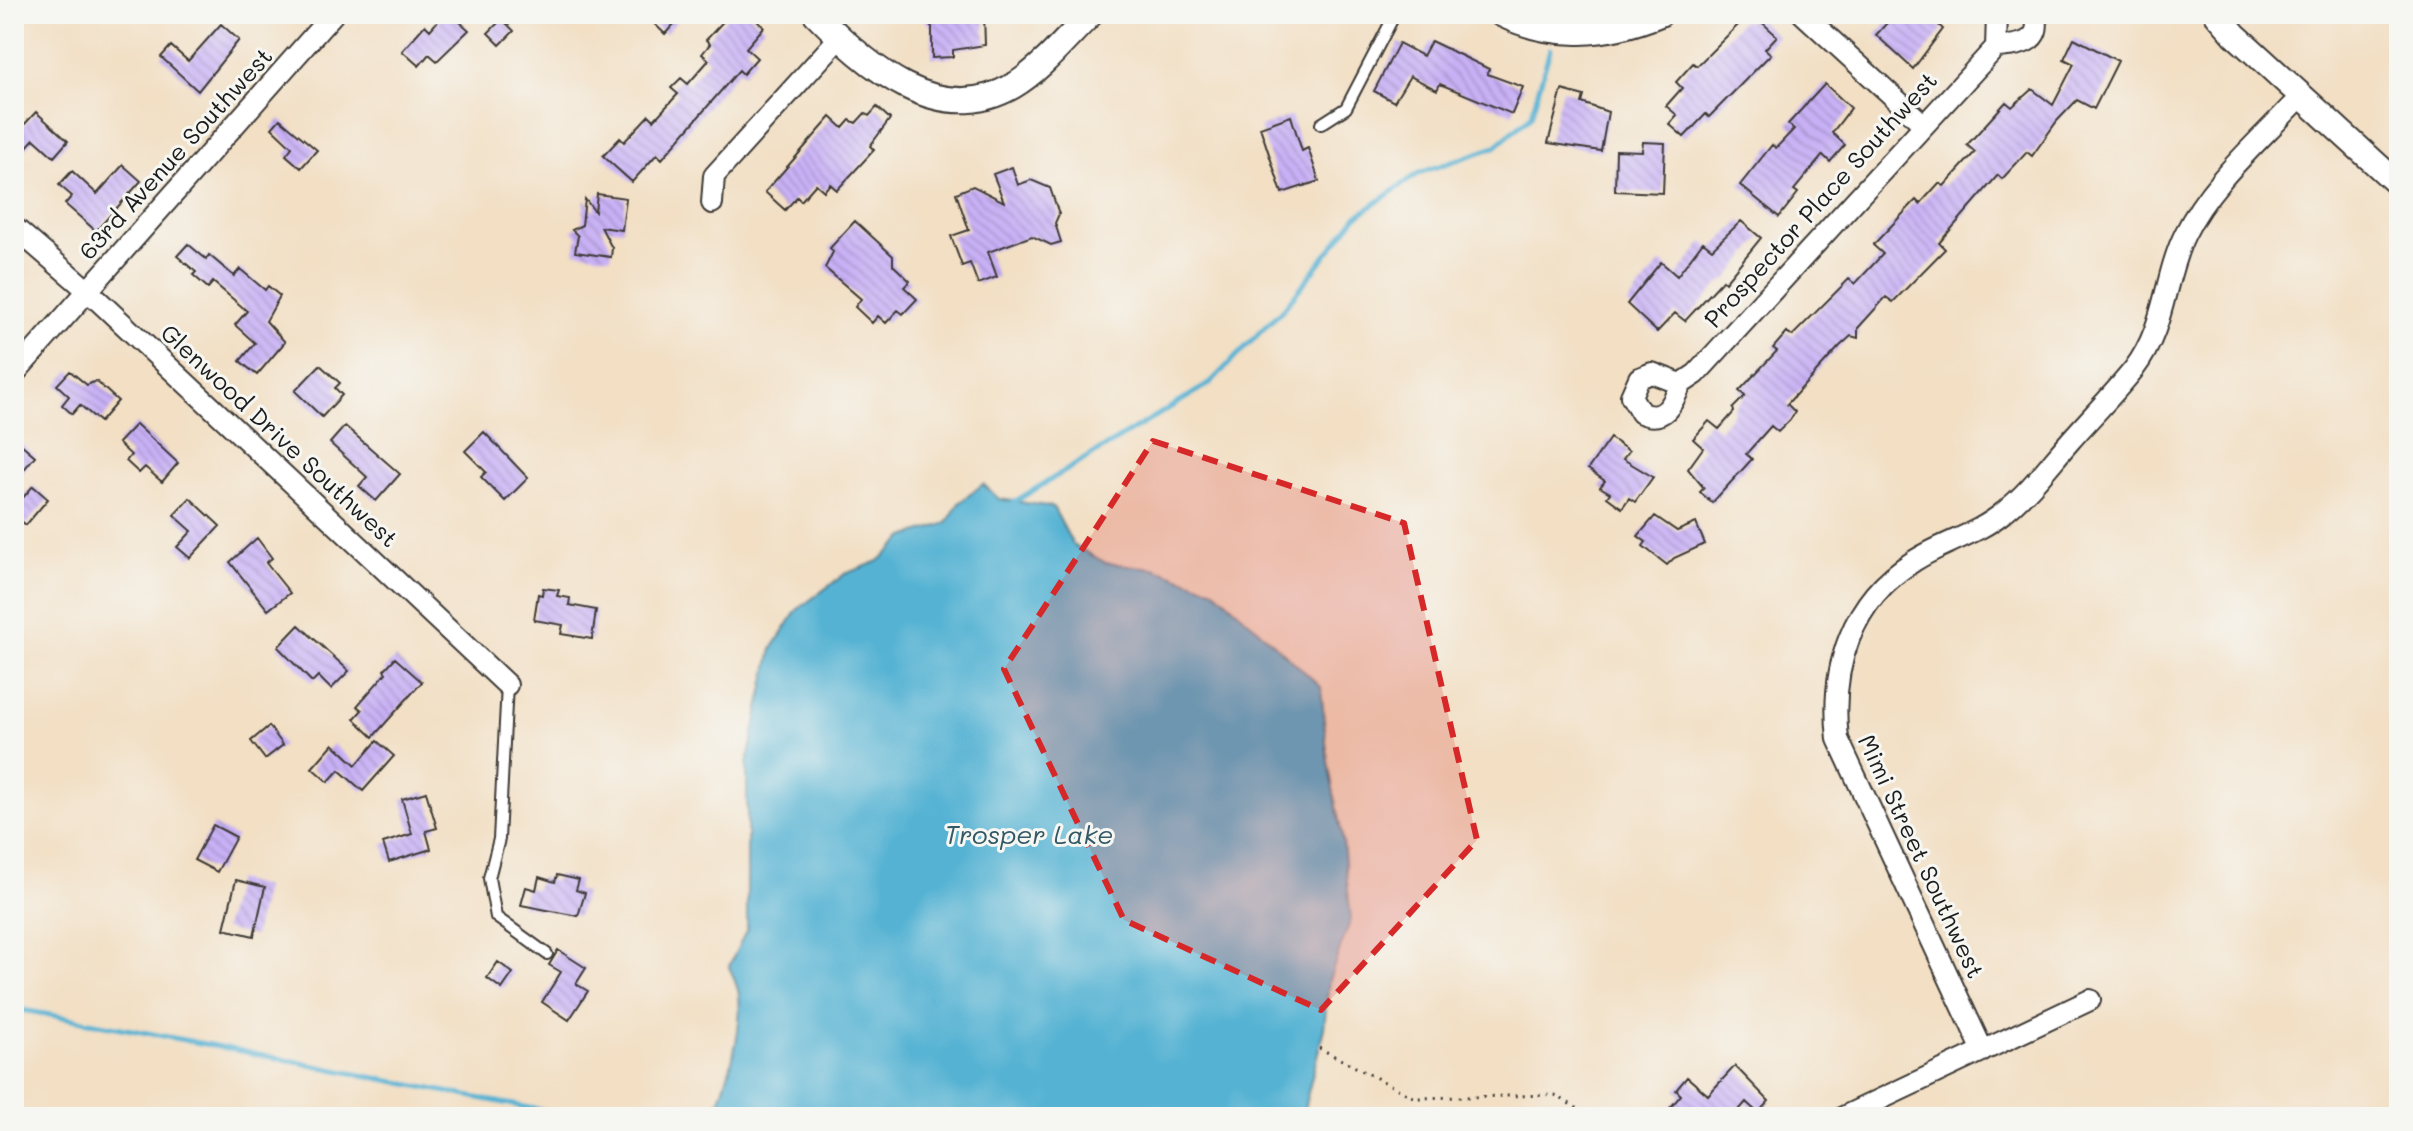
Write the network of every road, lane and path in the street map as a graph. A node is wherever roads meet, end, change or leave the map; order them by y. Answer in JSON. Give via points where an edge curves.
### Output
{"nodes":[{"id":1,"x":333,"y":14,"type":"edge"},
{"id":2,"x":816,"y":14,"type":"edge"},
{"id":3,"x":1091,"y":14,"type":"edge"},
{"id":4,"x":1395,"y":14,"type":"edge"},
{"id":5,"x":1501,"y":14,"type":"edge"},
{"id":6,"x":1660,"y":14,"type":"edge"},
{"id":7,"x":1803,"y":14,"type":"edge"},
{"id":8,"x":1997,"y":14,"type":"edge"},
{"id":9,"x":2035,"y":14,"type":"edge"},
{"id":10,"x":2217,"y":14,"type":"edge"},
{"id":11,"x":839,"y":38,"type":"junction"},
{"id":12,"x":1996,"y":47,"type":"junction"},
{"id":13,"x":2301,"y":96,"type":"junction"},
{"id":14,"x":1321,"y":124,"type":"dead end"},
{"id":15,"x":1923,"y":124,"type":"junction"},
{"id":16,"x":2399,"y":185,"type":"edge"},
{"id":17,"x":712,"y":203,"type":"dead end"},
{"id":18,"x":14,"y":227,"type":"edge"},
{"id":19,"x":87,"y":290,"type":"junction"},
{"id":20,"x":14,"y":374,"type":"edge"},
{"id":21,"x":1681,"y":384,"type":"dead end"},
{"id":22,"x":507,"y":685,"type":"joint"},
{"id":23,"x":547,"y":954,"type":"dead end"},
{"id":24,"x":2090,"y":1000,"type":"dead end"},
{"id":25,"x":1319,"y":1048,"type":"dead end"},
{"id":26,"x":1983,"y":1051,"type":"junction"},
{"id":27,"x":1601,"y":1117,"type":"edge"},
{"id":28,"x":1843,"y":1117,"type":"edge"}],
"edges":[{"from":1,"to":19,"type":"street","name":"63rd Avenue Southwest"},
{"from":2,"to":11,"type":"street"},
{"from":3,"to":11,"type":"street","via":[[1015,85],[977,102],[932,98],[879,70]]},
{"from":4,"to":14,"type":"lane","via":[[1346,108]]},
{"from":5,"to":6,"type":"street","via":[[1538,29],[1579,33],[1611,30]]},
{"from":7,"to":15,"type":"street"},
{"from":8,"to":12,"type":"street"},
{"from":9,"to":12,"type":"street","via":[[2037,27],[2031,39],[2020,46]]},
{"from":10,"to":13,"type":"street"},
{"from":11,"to":17,"type":"street","via":[[714,176]]},
{"from":12,"to":15,"type":"street","name":"Prospector Place Southwest"},
{"from":13,"to":16,"type":"street"},
{"from":13,"to":26,"type":"street","name":"Mimi Street Southwest","via":[[2191,223],[2175,257],[2157,330],[2132,371],[2002,514],[1914,560],[1884,585],[1861,612],[1845,647],[1836,688],[1838,739]]},
{"from":15,"to":21,"type":"street","name":"Prospector Place Southwest","via":[[1696,374]]},
{"from":18,"to":19,"type":"street","name":"Glenwood Drive Southwest"},
{"from":19,"to":20,"type":"street","name":"63rd Avenue Southwest"},
{"from":19,"to":22,"type":"street","name":"Glenwood Drive Southwest"},
{"from":22,"to":23,"type":"lane","via":[[499,839],[489,878],[496,917]]},
{"from":24,"to":26,"type":"street"},
{"from":25,"to":27,"type":"path","via":[[1415,1098],[1555,1095]]},
{"from":26,"to":28,"type":"street"}]}
